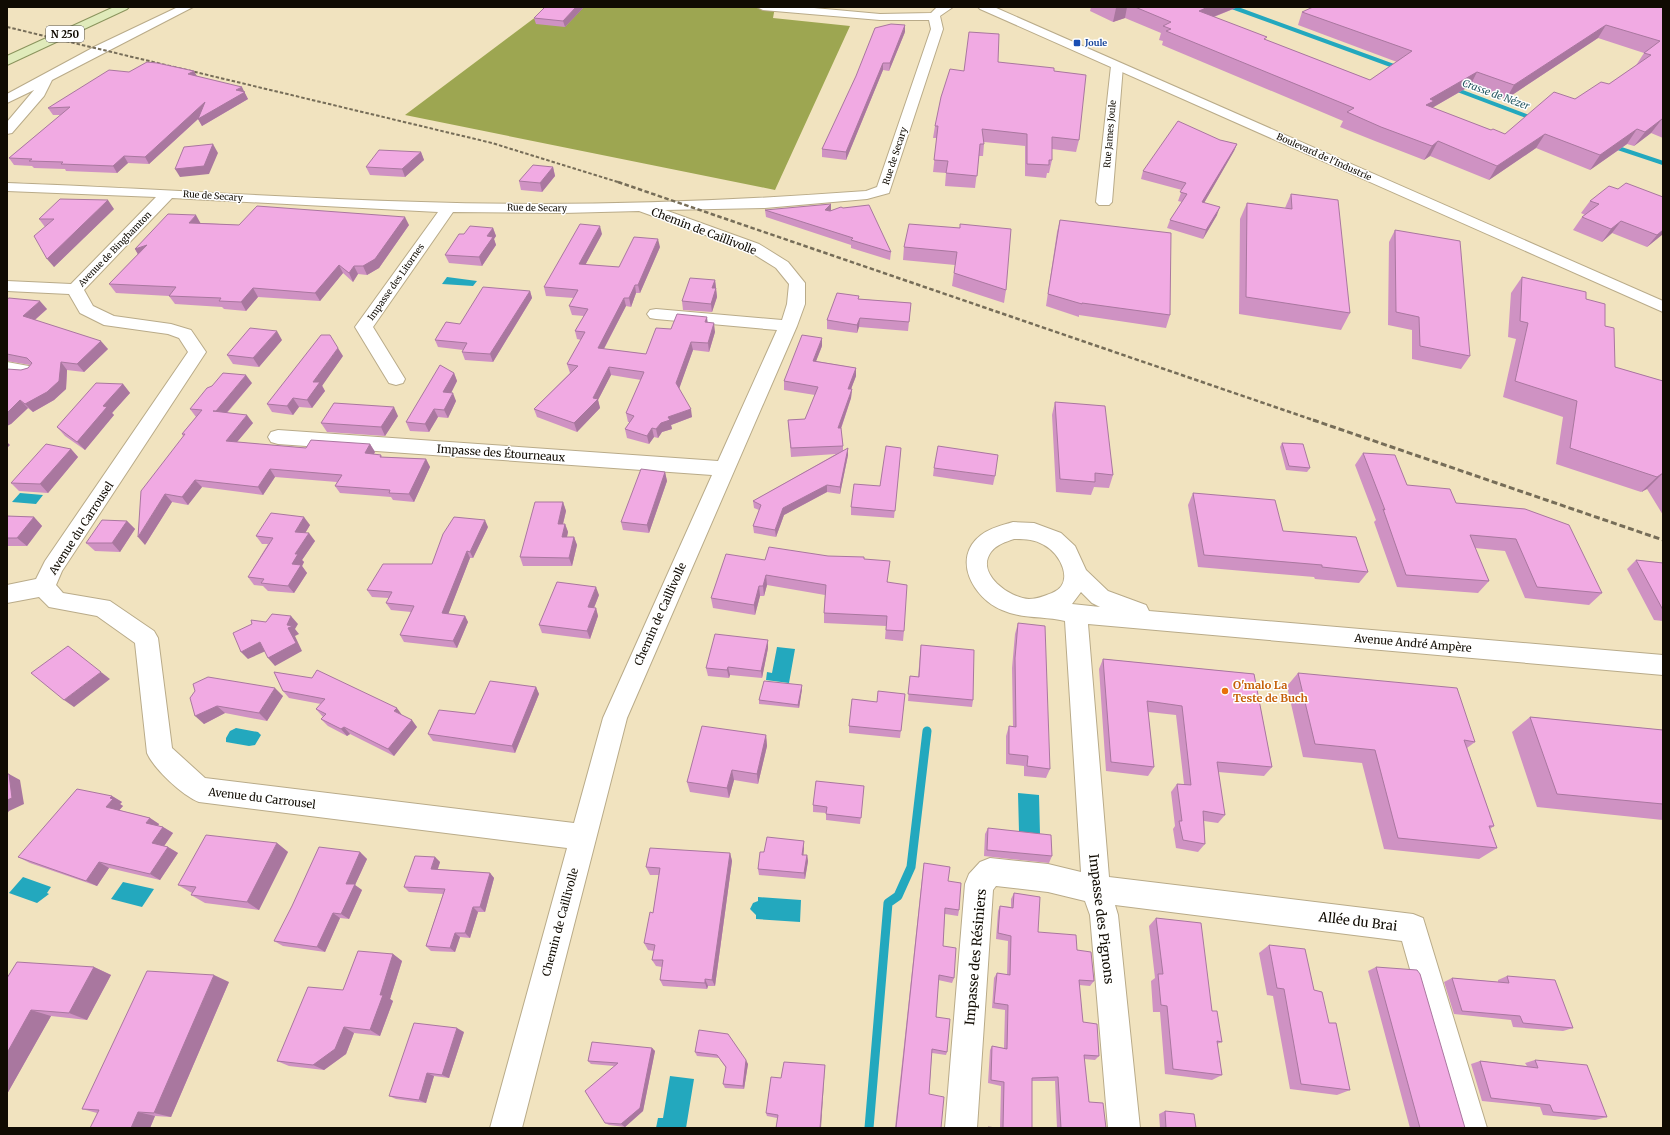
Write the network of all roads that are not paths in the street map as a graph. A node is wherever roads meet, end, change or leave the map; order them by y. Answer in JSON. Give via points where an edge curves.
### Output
{"nodes":[{"id":1,"x":123,"y":7,"type":"edge"},
{"id":2,"x":187,"y":7,"type":"edge"},
{"id":3,"x":762,"y":7,"type":"edge"},
{"id":4,"x":947,"y":7,"type":"edge"},
{"id":5,"x":984,"y":7,"type":"edge"},
{"id":6,"x":934,"y":16,"type":"junction"},
{"id":7,"x":7,"y":62,"type":"edge"},
{"id":8,"x":1117,"y":66,"type":"junction"},
{"id":9,"x":48,"y":76,"type":"junction"},
{"id":10,"x":7,"y":98,"type":"edge"},
{"id":11,"x":7,"y":130,"type":"edge"},
{"id":12,"x":7,"y":187,"type":"edge"},
{"id":13,"x":168,"y":193,"type":"junction"},
{"id":14,"x":1104,"y":202,"type":"dead end"},
{"id":15,"x":640,"y":206,"type":"junction"},
{"id":16,"x":449,"y":207,"type":"junction"},
{"id":17,"x":7,"y":286,"type":"edge"},
{"id":18,"x":75,"y":289,"type":"junction"},
{"id":19,"x":1663,"y":307,"type":"edge"},
{"id":20,"x":656,"y":314,"type":"dead end"},
{"id":21,"x":788,"y":326,"type":"junction"},
{"id":22,"x":7,"y":368,"type":"edge"},
{"id":23,"x":28,"y":371,"type":"edge"},
{"id":24,"x":396,"y":378,"type":"dead end"},
{"id":25,"x":278,"y":437,"type":"dead end"},
{"id":26,"x":724,"y":469,"type":"junction"},
{"id":27,"x":1076,"y":574,"type":"junction"},
{"id":28,"x":44,"y":587,"type":"junction"},
{"id":29,"x":7,"y":594,"type":"edge"},
{"id":30,"x":1040,"y":607,"type":"junction"},
{"id":31,"x":1076,"y":614,"type":"junction"},
{"id":32,"x":1164,"y":621,"type":"junction"},
{"id":33,"x":1663,"y":665,"type":"edge"},
{"id":34,"x":583,"y":837,"type":"junction"},
{"id":35,"x":1096,"y":889,"type":"junction"},
{"id":36,"x":506,"y":1128,"type":"edge"},
{"id":37,"x":961,"y":1128,"type":"edge"},
{"id":38,"x":1124,"y":1128,"type":"edge"},
{"id":39,"x":1471,"y":1128,"type":"edge"}],
"edges":[{"from":1,"to":7,"type":"main road","number":"N 250"},
{"from":2,"to":9,"type":"street"},
{"from":3,"to":6,"type":"street","via":[[880,17]]},
{"from":4,"to":6,"type":"street"},
{"from":5,"to":8,"type":"street","name":"Boulevard de l'Industrie"},
{"from":6,"to":15,"type":"street","name":"Rue de Secary","via":[[937,29],[884,190],[867,195],[766,203]]},
{"from":8,"to":14,"type":"street","name":"Rue James Joule"},
{"from":8,"to":19,"type":"street","name":"Boulevard de l'Industrie"},
{"from":9,"to":10,"type":"street"},
{"from":9,"to":11,"type":"street","via":[[39,93]]},
{"from":12,"to":13,"type":"street","name":"Rue de Secary"},
{"from":13,"to":16,"type":"street","name":"Rue de Secary"},
{"from":13,"to":18,"type":"street","name":"Avenue de Binghamton"},
{"from":15,"to":16,"type":"street","name":"Rue de Secary"},
{"from":15,"to":21,"type":"street","name":"Chemin de Caillivolle","via":[[753,247],[782,265],[797,283],[796,304]]},
{"from":16,"to":24,"type":"street","name":"Impasse des Litornes","via":[[364,326]]},
{"from":17,"to":18,"type":"street","name":"Avenue de Binghamton"},
{"from":18,"to":28,"type":"street","name":"Avenue du Carrousel","via":[[86,309],[110,321],[171,329],[185,334],[197,352],[53,567]]},
{"from":20,"to":21,"type":"street"},
{"from":21,"to":26,"type":"street","name":"Chemin de Caillivolle"},
{"from":22,"to":23,"type":"street"},
{"from":25,"to":26,"type":"street","name":"Impasse des Étourneaux"},
{"from":26,"to":34,"type":"street","name":"Chemin de Caillivolle","via":[[615,718]]},
{"from":27,"to":30,"type":"street","name":"Avenue André Ampère","via":[[1070,592],[1052,605]]},
{"from":27,"to":30,"type":"street","name":"Avenue André Ampère","via":[[1069,553],[1050,537],[1024,530],[1011,530],[989,540],[978,556],[979,575],[984,585],[1002,600],[1028,608]]},
{"from":27,"to":32,"type":"street","name":"Avenue André Ampère","via":[[1100,597]]},
{"from":28,"to":29,"type":"street"},
{"from":28,"to":34,"type":"street","name":"Avenue du Carrousel","via":[[57,601],[102,608],[146,638],[160,753],[199,790]]},
{"from":30,"to":31,"type":"street","name":"Avenue André Ampère"},
{"from":31,"to":32,"type":"street","name":"Avenue André Ampère"},
{"from":31,"to":35,"type":"street","name":"Impasse des Pignons"},
{"from":32,"to":33,"type":"street","name":"Avenue André Ampère"},
{"from":34,"to":36,"type":"street","name":"Chemin de Caillivolle"},
{"from":35,"to":37,"type":"street","name":"Impasse des Résiniers","via":[[1048,878],[990,872],[979,884]]},
{"from":35,"to":38,"type":"street","name":"Impasse des Pignons","via":[[1104,915]]},
{"from":35,"to":39,"type":"street","name":"Allée du Brai","via":[[1413,928]]}]}
